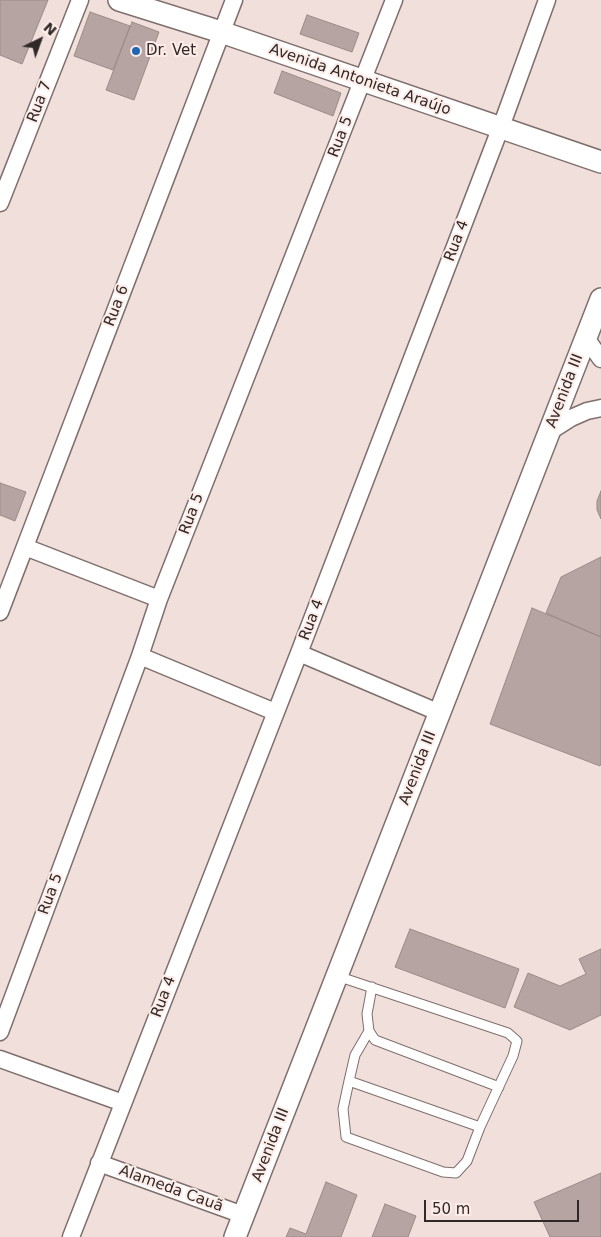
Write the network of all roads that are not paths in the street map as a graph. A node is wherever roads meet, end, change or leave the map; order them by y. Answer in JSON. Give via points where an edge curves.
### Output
{"nodes":[{"id":1,"x":80,"y":0,"type":"edge"},
{"id":2,"x":119,"y":0,"type":"edge"},
{"id":3,"x":234,"y":0,"type":"edge"},
{"id":4,"x":394,"y":0,"type":"edge"},
{"id":5,"x":547,"y":0,"type":"edge"},
{"id":6,"x":222,"y":32,"type":"junction"},
{"id":7,"x":363,"y":81,"type":"junction"},
{"id":8,"x":500,"y":127,"type":"junction"},
{"id":9,"x":601,"y":162,"type":"edge"},
{"id":10,"x":0,"y":203,"type":"edge"},
{"id":11,"x":601,"y":299,"type":"edge"},
{"id":12,"x":586,"y":338,"type":"junction"},
{"id":13,"x":601,"y":359,"type":"edge"},
{"id":14,"x":601,"y":408,"type":"edge"},
{"id":15,"x":549,"y":432,"type":"junction"},
{"id":16,"x":25,"y":547,"type":"junction"},
{"id":17,"x":159,"y":599,"type":"junction"},
{"id":18,"x":1,"y":608,"type":"edge"},
{"id":19,"x":299,"y":653,"type":"junction"},
{"id":20,"x":140,"y":656,"type":"junction"},
{"id":21,"x":275,"y":712,"type":"junction"},
{"id":22,"x":440,"y":713,"type":"junction"},
{"id":23,"x":337,"y":976,"type":"junction"},
{"id":24,"x":372,"y":987,"type":"junction"},
{"id":25,"x":369,"y":1031,"type":"junction"},
{"id":26,"x":0,"y":1032,"type":"edge"},
{"id":27,"x":0,"y":1059,"type":"edge"},
{"id":28,"x":349,"y":1081,"type":"junction"},
{"id":29,"x":499,"y":1087,"type":"junction"},
{"id":30,"x":123,"y":1104,"type":"junction"},
{"id":31,"x":480,"y":1126,"type":"junction"},
{"id":32,"x":99,"y":1163,"type":"junction"},
{"id":33,"x":243,"y":1215,"type":"junction"},
{"id":34,"x":71,"y":1237,"type":"edge"},
{"id":35,"x":235,"y":1237,"type":"edge"}],
"edges":[{"from":1,"to":10,"type":"street","name":"Rua 7"},
{"from":2,"to":6,"type":"street","name":"Avenida Antonieta Araújo"},
{"from":3,"to":6,"type":"street","name":"Rua 6"},
{"from":4,"to":7,"type":"street","name":"Rua 5"},
{"from":5,"to":8,"type":"street","name":"Rua 4"},
{"from":6,"to":7,"type":"street","name":"Avenida Antonieta Araújo"},
{"from":6,"to":16,"type":"street","name":"Rua 6"},
{"from":7,"to":8,"type":"street","name":"Avenida Antonieta Araújo"},
{"from":7,"to":17,"type":"street","name":"Rua 5"},
{"from":8,"to":9,"type":"street","name":"Avenida Antonieta Araújo"},
{"from":8,"to":19,"type":"street","name":"Rua 4"},
{"from":11,"to":12,"type":"street","name":"Avenida III"},
{"from":12,"to":13,"type":"street"},
{"from":12,"to":15,"type":"street","name":"Avenida III"},
{"from":14,"to":15,"type":"street","via":[[571,418]]},
{"from":15,"to":22,"type":"street","name":"Avenida III"},
{"from":16,"to":17,"type":"street"},
{"from":16,"to":18,"type":"street","name":"Rua 6"},
{"from":17,"to":20,"type":"street","name":"Rua 5"},
{"from":19,"to":21,"type":"street","name":"Rua 4"},
{"from":19,"to":22,"type":"street"},
{"from":20,"to":21,"type":"street"},
{"from":20,"to":26,"type":"street","name":"Rua 5"},
{"from":21,"to":30,"type":"street","name":"Rua 4"},
{"from":22,"to":23,"type":"street","name":"Avenida III"},
{"from":23,"to":24,"type":"lane"},
{"from":23,"to":33,"type":"street","name":"Avenida III"},
{"from":24,"to":25,"type":"lane","via":[[367,1014]]},
{"from":24,"to":29,"type":"lane","via":[[508,1033],[517,1041]]},
{"from":25,"to":28,"type":"lane","via":[[355,1055]]},
{"from":25,"to":29,"type":"lane","via":[[375,1040]]},
{"from":27,"to":30,"type":"street"},
{"from":28,"to":31,"type":"lane"},
{"from":28,"to":31,"type":"lane","via":[[344,1109],[346,1137],[443,1172],[456,1173],[467,1161]]},
{"from":29,"to":31,"type":"lane"},
{"from":30,"to":32,"type":"street","name":"Rua 4"},
{"from":32,"to":33,"type":"street","name":"Alameda Cauã"},
{"from":32,"to":34,"type":"street","name":"Rua 4"},
{"from":33,"to":35,"type":"street","name":"Avenida III"}]}
